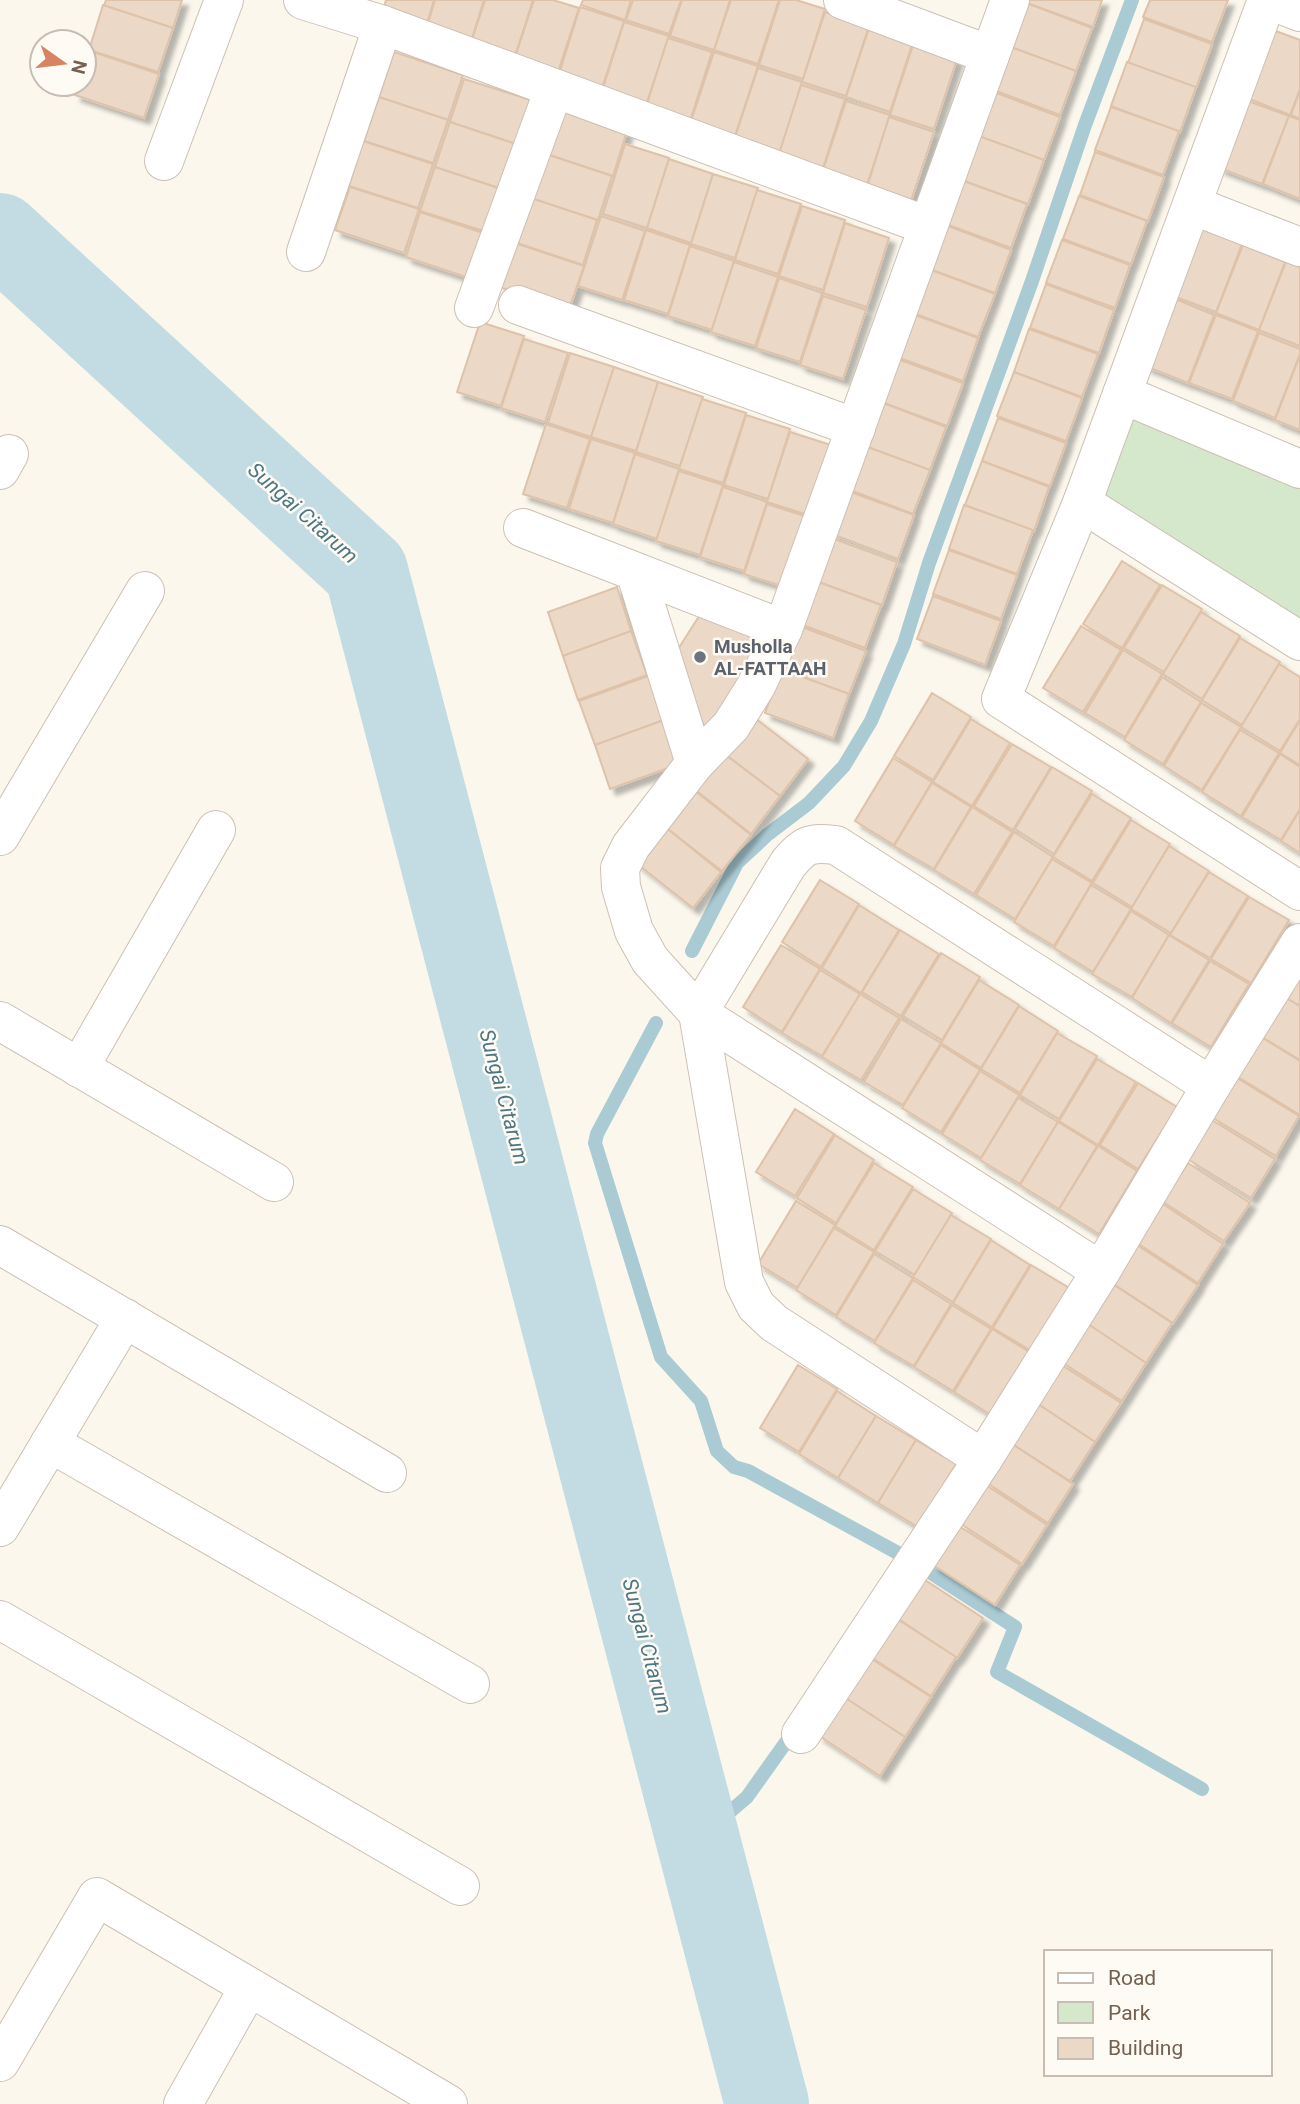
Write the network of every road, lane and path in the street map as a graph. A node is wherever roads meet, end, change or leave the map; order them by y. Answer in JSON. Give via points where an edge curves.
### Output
{"nodes":[{"id":1,"x":224,"y":0,"type":"edge"},
{"id":2,"x":303,"y":0,"type":"edge"},
{"id":3,"x":843,"y":0,"type":"edge"},
{"id":4,"x":1010,"y":0,"type":"edge"},
{"id":5,"x":1268,"y":0,"type":"edge"},
{"id":6,"x":1300,"y":12,"type":"edge"},
{"id":7,"x":383,"y":25,"type":"junction"},
{"id":8,"x":990,"y":55,"type":"junction"},
{"id":9,"x":554,"y":89,"type":"junction"},
{"id":10,"x":164,"y":161,"type":"dead end"},
{"id":11,"x":1192,"y":205,"type":"junction"},
{"id":12,"x":928,"y":226,"type":"junction"},
{"id":13,"x":1300,"y":247,"type":"edge"},
{"id":14,"x":306,"y":252,"type":"dead end"},
{"id":15,"x":518,"y":305,"type":"dead end"},
{"id":16,"x":474,"y":308,"type":"dead end"},
{"id":17,"x":1122,"y":394,"type":"junction"},
{"id":18,"x":856,"y":428,"type":"junction"},
{"id":19,"x":1300,"y":469,"type":"edge"},
{"id":20,"x":1082,"y":503,"type":"junction"},
{"id":21,"x":523,"y":528,"type":"dead end"},
{"id":22,"x":636,"y":573,"type":"junction"},
{"id":23,"x":145,"y":591,"type":"dead end"},
{"id":24,"x":783,"y":629,"type":"junction"},
{"id":25,"x":1300,"y":641,"type":"edge"},
{"id":26,"x":695,"y":763,"type":"junction"},
{"id":27,"x":216,"y":830,"type":"dead end"},
{"id":28,"x":0,"y":836,"type":"edge"},
{"id":29,"x":1300,"y":891,"type":"edge"},
{"id":30,"x":1300,"y":943,"type":"edge"},
{"id":31,"x":698,"y":1013,"type":"junction"},
{"id":32,"x":0,"y":1021,"type":"edge"},
{"id":33,"x":79,"y":1068,"type":"junction"},
{"id":34,"x":1212,"y":1086,"type":"junction"},
{"id":35,"x":274,"y":1182,"type":"dead end"},
{"id":36,"x":0,"y":1245,"type":"edge"},
{"id":37,"x":1101,"y":1271,"type":"junction"},
{"id":38,"x":125,"y":1318,"type":"junction"},
{"id":39,"x":50,"y":1443,"type":"junction"},
{"id":40,"x":983,"y":1459,"type":"junction"},
{"id":41,"x":387,"y":1473,"type":"dead end"},
{"id":42,"x":13,"y":1475,"type":"edge"},
{"id":43,"x":0,"y":1527,"type":"edge"},
{"id":44,"x":0,"y":1620,"type":"edge"},
{"id":45,"x":470,"y":1684,"type":"dead end"},
{"id":46,"x":801,"y":1734,"type":"dead end"},
{"id":47,"x":460,"y":1886,"type":"dead end"},
{"id":48,"x":249,"y":1987,"type":"junction"},
{"id":49,"x":0,"y":2062,"type":"edge"},
{"id":50,"x":399,"y":2092,"type":"edge"},
{"id":51,"x":183,"y":2104,"type":"edge"},
{"id":52,"x":449,"y":2104,"type":"edge"}],
"edges":[{"from":1,"to":10,"type":"street"},
{"from":2,"to":7,"type":"street"},
{"from":3,"to":8,"type":"street"},
{"from":4,"to":8,"type":"street"},
{"from":5,"to":6,"type":"street"},
{"from":5,"to":11,"type":"street"},
{"from":7,"to":9,"type":"street"},
{"from":7,"to":14,"type":"street"},
{"from":8,"to":12,"type":"street"},
{"from":9,"to":12,"type":"street"},
{"from":9,"to":16,"type":"street"},
{"from":11,"to":13,"type":"street"},
{"from":11,"to":17,"type":"street"},
{"from":12,"to":18,"type":"street"},
{"from":15,"to":18,"type":"street"},
{"from":17,"to":19,"type":"street"},
{"from":17,"to":20,"type":"street"},
{"from":18,"to":24,"type":"street"},
{"from":20,"to":25,"type":"street"},
{"from":20,"to":29,"type":"street","via":[[1001,699]]},
{"from":21,"to":22,"type":"street"},
{"from":22,"to":24,"type":"street"},
{"from":22,"to":26,"type":"street"},
{"from":23,"to":28,"type":"street"},
{"from":24,"to":26,"type":"street","via":[[731,726]]},
{"from":26,"to":31,"type":"street","via":[[631,846],[620,878],[634,931],[650,960]]},
{"from":27,"to":33,"type":"street"},
{"from":30,"to":34,"type":"street"},
{"from":31,"to":34,"type":"street","via":[[788,864],[800,850],[818,843],[836,845]]},
{"from":31,"to":37,"type":"street"},
{"from":31,"to":40,"type":"street","via":[[744,1282],[756,1306],[774,1323]]},
{"from":32,"to":33,"type":"street"},
{"from":33,"to":35,"type":"street"},
{"from":34,"to":37,"type":"street"},
{"from":36,"to":38,"type":"street"},
{"from":37,"to":40,"type":"street"},
{"from":38,"to":39,"type":"street"},
{"from":38,"to":41,"type":"street"},
{"from":39,"to":42,"type":"street"},
{"from":39,"to":45,"type":"street"},
{"from":40,"to":46,"type":"street"},
{"from":42,"to":43,"type":"street"},
{"from":44,"to":47,"type":"street"},
{"from":48,"to":49,"type":"street","via":[[97,1897]]},
{"from":48,"to":50,"type":"street"},
{"from":48,"to":51,"type":"street"},
{"from":50,"to":52,"type":"street"}]}
